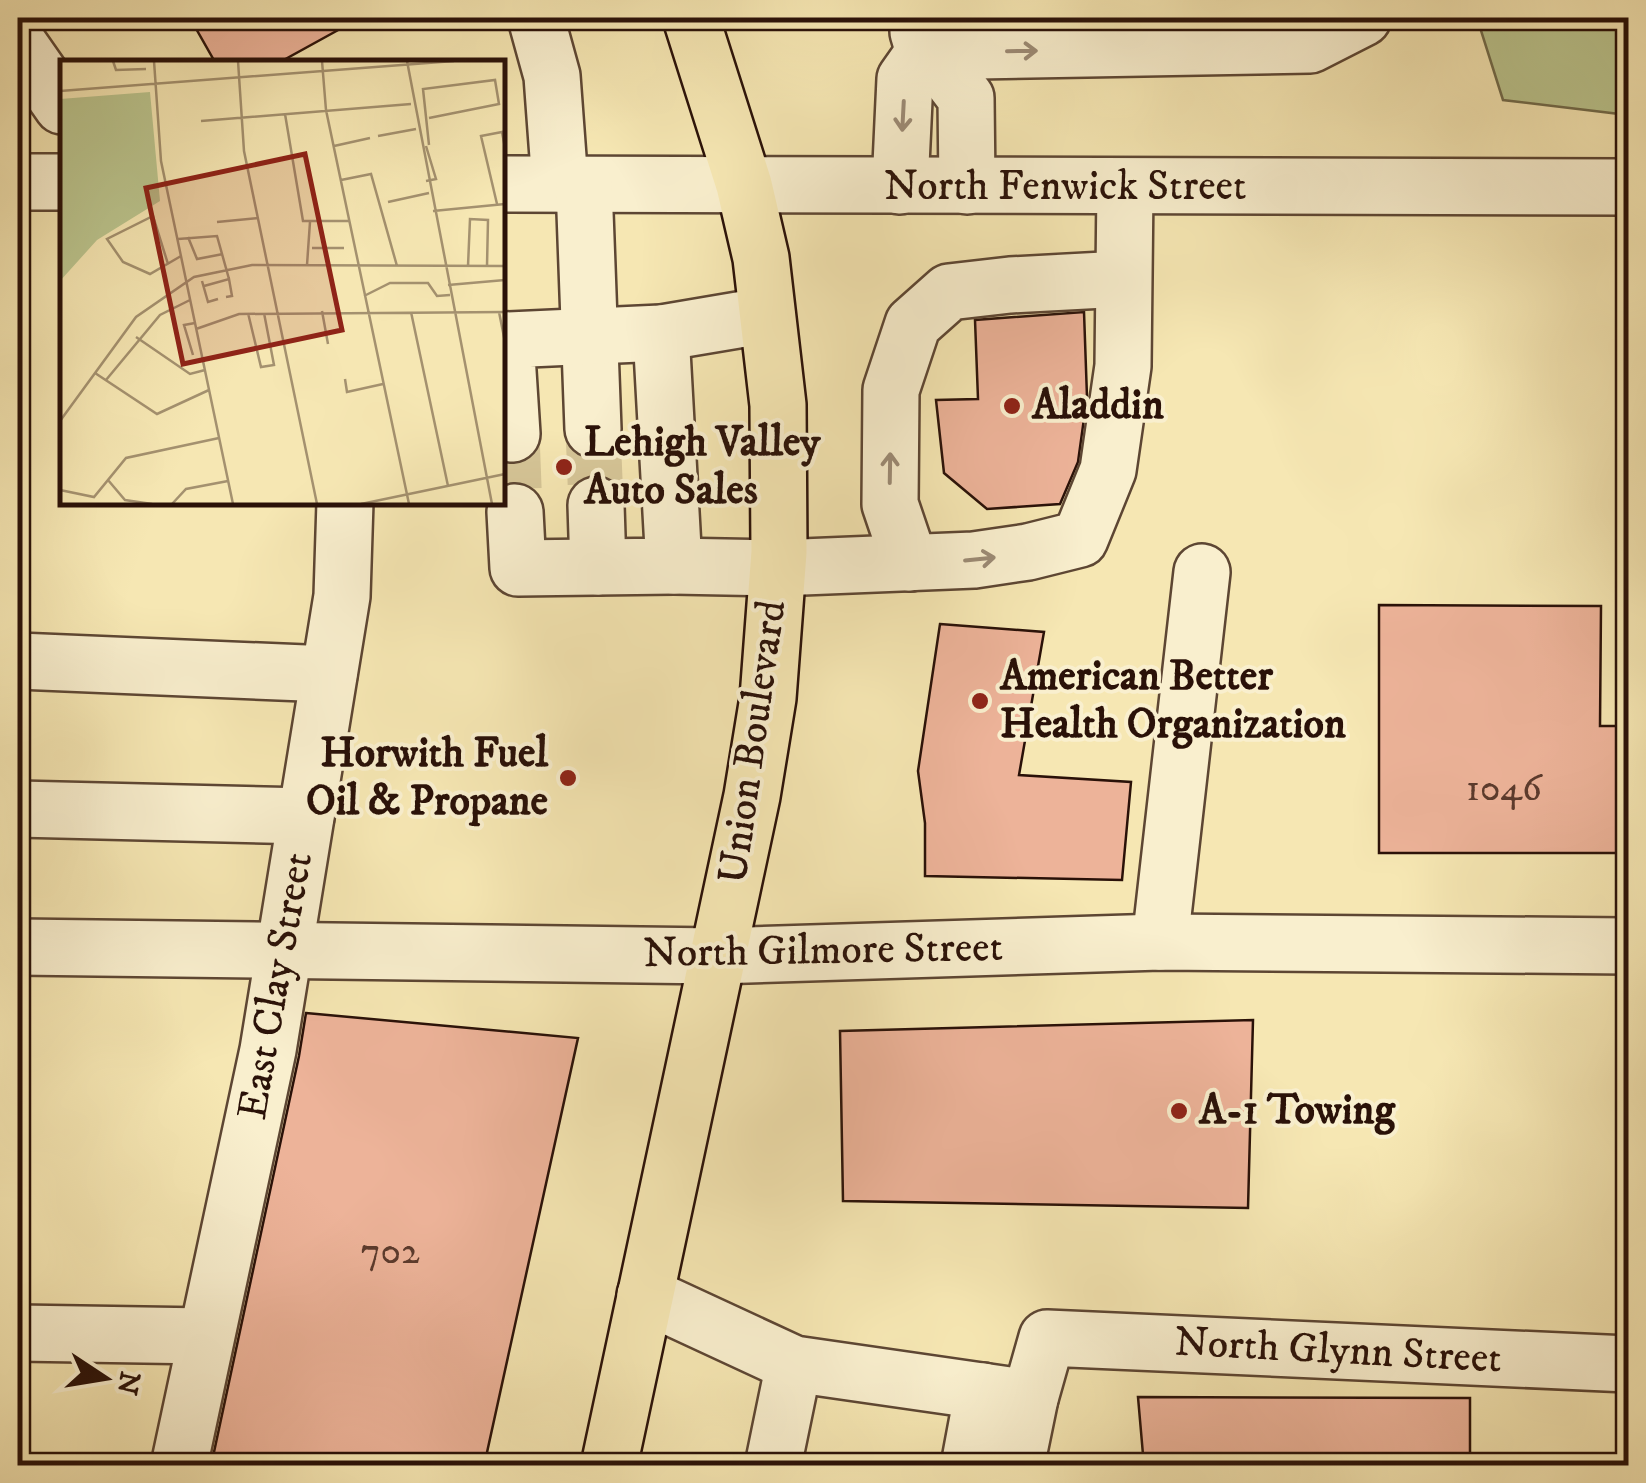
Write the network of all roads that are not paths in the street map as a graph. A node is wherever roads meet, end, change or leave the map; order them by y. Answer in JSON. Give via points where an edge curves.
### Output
{"nodes":[{"id":1,"x":536,"y":18,"type":"edge"},
{"id":2,"x":691,"y":18,"type":"edge"},
{"id":3,"x":1363,"y":18,"type":"edge"},
{"id":4,"x":1114,"y":33,"type":"edge"},
{"id":5,"x":919,"y":35,"type":"edge"},
{"id":6,"x":18,"y":43,"type":"edge"},
{"id":7,"x":60,"y":102,"type":"edge"},
{"id":8,"x":18,"y":182,"type":"edge"},
{"id":9,"x":60,"y":182,"type":"edge"},
{"id":10,"x":505,"y":184,"type":"edge"},
{"id":11,"x":572,"y":185,"type":"junction"},
{"id":12,"x":744,"y":186,"type":"junction"},
{"id":13,"x":900,"y":186,"type":"junction"},
{"id":14,"x":967,"y":186,"type":"junction"},
{"id":15,"x":1125,"y":187,"type":"junction"},
{"id":16,"x":1628,"y":187,"type":"edge"},
{"id":17,"x":1123,"y":279,"type":"junction"},
{"id":18,"x":767,"y":315,"type":"junction"},
{"id":19,"x":661,"y":333,"type":"junction"},
{"id":20,"x":590,"y":337,"type":"junction"},
{"id":21,"x":593,"y":428,"type":"tunnel mouth"},
{"id":22,"x":512,"y":434,"type":"dead end"},
{"id":23,"x":344,"y":505,"type":"edge"},
{"id":24,"x":596,"y":505,"type":"tunnel mouth"},
{"id":25,"x":515,"y":512,"type":"tunnel mouth"},
{"id":26,"x":910,"y":562,"type":"junction"},
{"id":27,"x":674,"y":566,"type":"junction"},
{"id":28,"x":598,"y":567,"type":"junction"},
{"id":29,"x":778,"y":568,"type":"junction"},
{"id":30,"x":1202,"y":572,"type":"dead end"},
{"id":31,"x":18,"y":661,"type":"edge"},
{"id":32,"x":329,"y":674,"type":"junction"},
{"id":33,"x":18,"y":810,"type":"edge"},
{"id":34,"x":306,"y":816,"type":"junction"},
{"id":35,"x":1160,"y":942,"type":"junction"},
{"id":36,"x":1628,"y":946,"type":"edge"},
{"id":37,"x":18,"y":947,"type":"edge"},
{"id":38,"x":284,"y":950,"type":"junction"},
{"id":39,"x":718,"y":956,"type":"junction"},
{"id":40,"x":644,"y":1295,"type":"junction"},
{"id":41,"x":18,"y":1333,"type":"edge"},
{"id":42,"x":206,"y":1336,"type":"junction"},
{"id":43,"x":794,"y":1364,"type":"junction"},
{"id":44,"x":1628,"y":1364,"type":"edge"},
{"id":45,"x":1007,"y":1395,"type":"junction"},
{"id":46,"x":179,"y":1466,"type":"edge"},
{"id":47,"x":609,"y":1466,"type":"edge"},
{"id":48,"x":773,"y":1466,"type":"edge"},
{"id":49,"x":969,"y":1466,"type":"edge"},
{"id":50,"x":1016,"y":1466,"type":"edge"}],
"edges":[{"from":1,"to":11,"type":"street"},
{"from":2,"to":12,"type":"main road","name":"Union Boulevard"},
{"from":3,"to":4,"type":"street","via":[[1310,44]]},
{"from":5,"to":4,"type":"street","one_way":true},
{"from":5,"to":13,"type":"street","one_way":true,"via":[[905,78]]},
{"from":5,"to":14,"type":"street","via":[[966,98]]},
{"from":6,"to":7,"type":"street"},
{"from":8,"to":9,"type":"street"},
{"from":10,"to":11,"type":"street","name":"North Fenwick Street"},
{"from":11,"to":12,"type":"street","name":"North Fenwick Street"},
{"from":11,"to":20,"type":"street"},
{"from":12,"to":13,"type":"street","name":"North Fenwick Street"},
{"from":12,"to":18,"type":"main road","name":"Union Boulevard"},
{"from":13,"to":14,"type":"street","name":"North Fenwick Street"},
{"from":14,"to":15,"type":"street","name":"North Fenwick Street"},
{"from":15,"to":16,"type":"street","name":"North Fenwick Street"},
{"from":15,"to":17,"type":"street"},
{"from":26,"to":17,"type":"street","one_way":true,"via":[[974,560],[1080,539],[1108,470],[1123,366]]},
{"from":26,"to":17,"type":"street","one_way":true,"via":[[890,504],[891,390],[913,324],[949,292]]},
{"from":18,"to":19,"type":"street"},
{"from":18,"to":29,"type":"main road","name":"Union Boulevard","via":[[778,404]]},
{"from":19,"to":20,"type":"street"},
{"from":19,"to":27,"type":"street"},
{"from":20,"to":21,"type":"street"},
{"from":20,"to":22,"type":"street","via":[[506,340]]},
{"from":23,"to":32,"type":"street","name":"East Clay Street","via":[[342,596]]},
{"from":24,"to":28,"type":"street"},
{"from":25,"to":28,"type":"street","via":[[518,568]]},
{"from":26,"to":29,"type":"street"},
{"from":27,"to":28,"type":"street"},
{"from":27,"to":29,"type":"street"},
{"from":29,"to":39,"type":"main road","name":"Union Boulevard","via":[[768,698]]},
{"from":30,"to":35,"type":"street"},
{"from":31,"to":32,"type":"street"},
{"from":32,"to":34,"type":"street","name":"East Clay Street"},
{"from":33,"to":34,"type":"street"},
{"from":34,"to":38,"type":"street","name":"East Clay Street"},
{"from":35,"to":36,"type":"street","name":"North Gilmore Street"},
{"from":35,"to":39,"type":"street","name":"North Gilmore Street"},
{"from":37,"to":38,"type":"street","name":"North Gilmore Street"},
{"from":38,"to":39,"type":"street","name":"North Gilmore Street"},
{"from":38,"to":42,"type":"street","name":"East Clay Street"},
{"from":39,"to":40,"type":"main road","name":"Union Boulevard"},
{"from":40,"to":43,"type":"street"},
{"from":40,"to":47,"type":"main road","name":"Union Boulevard"},
{"from":41,"to":42,"type":"street"},
{"from":42,"to":46,"type":"street","name":"East Clay Street"},
{"from":43,"to":45,"type":"street"},
{"from":43,"to":48,"type":"street"},
{"from":44,"to":45,"type":"street","name":"North Glynn Street","via":[[1048,1338]]},
{"from":45,"to":49,"type":"street"},
{"from":45,"to":50,"type":"street"}]}
